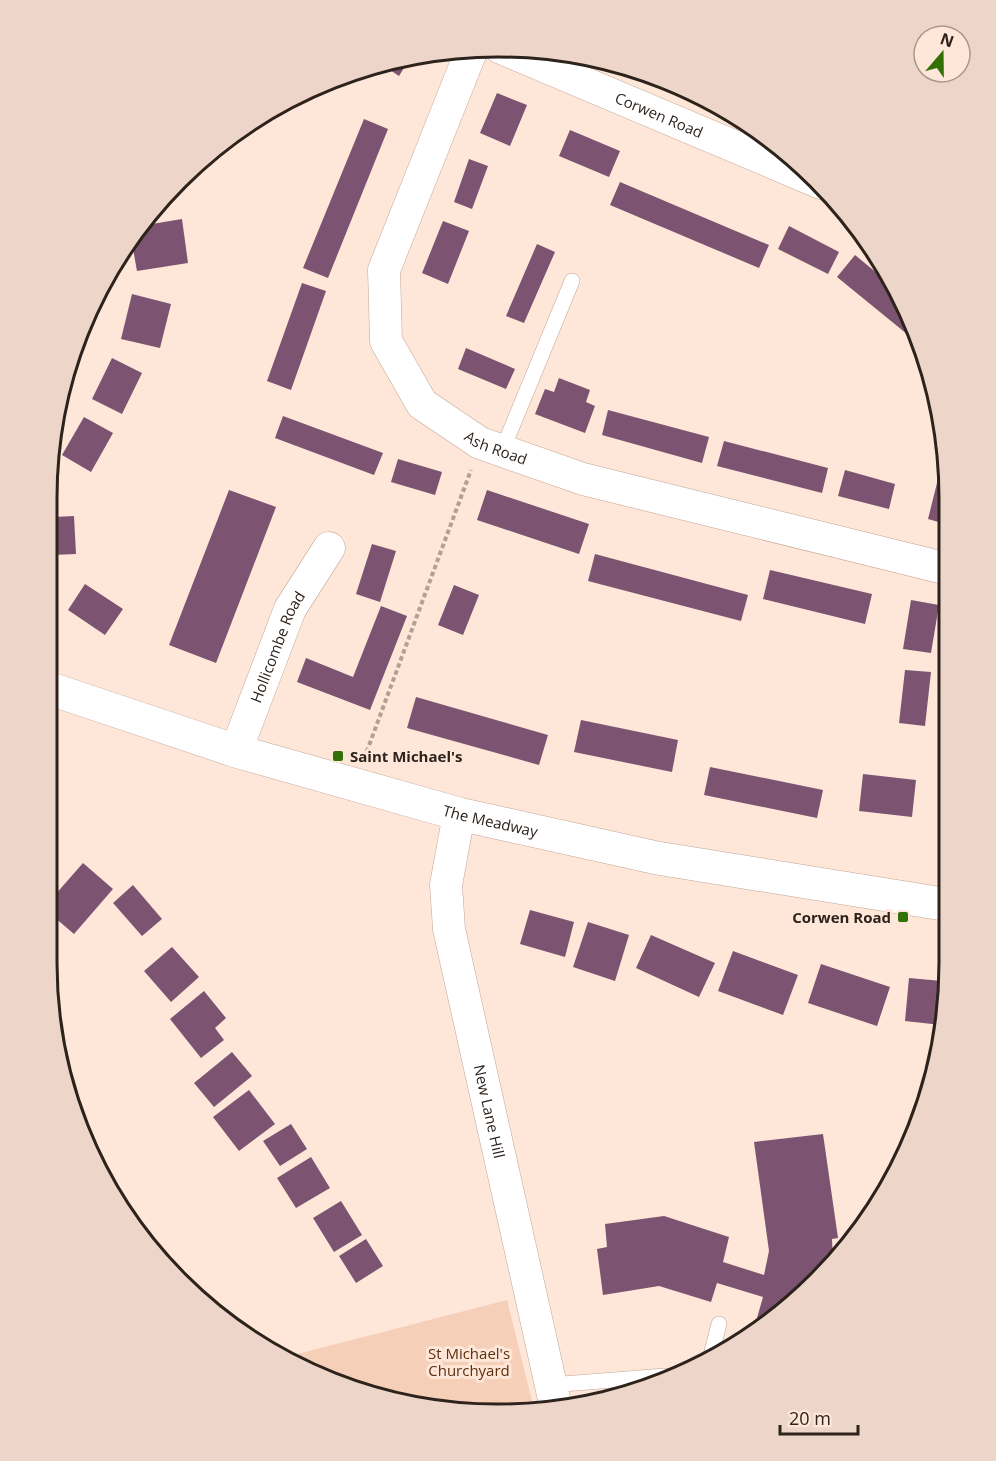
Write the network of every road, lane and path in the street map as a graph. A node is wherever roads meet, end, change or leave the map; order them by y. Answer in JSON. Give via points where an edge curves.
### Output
{"nodes":[{"id":1,"x":468,"y":58,"type":"edge"},
{"id":2,"x":525,"y":58,"type":"edge"},
{"id":3,"x":796,"y":172,"type":"edge"},
{"id":4,"x":572,"y":280,"type":"dead end"},
{"id":5,"x":491,"y":447,"type":"junction"},
{"id":6,"x":329,"y":548,"type":"dead end"},
{"id":7,"x":939,"y":567,"type":"edge"},
{"id":8,"x":57,"y":691,"type":"edge"},
{"id":9,"x":236,"y":751,"type":"junction"},
{"id":10,"x":355,"y":785,"type":"junction"},
{"id":11,"x":459,"y":814,"type":"junction"},
{"id":12,"x":939,"y":903,"type":"edge"},
{"id":13,"x":719,"y":1324,"type":"dead end"},
{"id":14,"x":714,"y":1347,"type":"edge"},
{"id":15,"x":642,"y":1380,"type":"edge"},
{"id":16,"x":553,"y":1396,"type":"edge"}],
"edges":[{"from":1,"to":5,"type":"street","name":"Ash Road","via":[[384,270],[386,341],[422,404]]},
{"from":2,"to":3,"type":"street","name":"Corwen Road"},
{"from":4,"to":5,"type":"lane"},
{"from":5,"to":7,"type":"street","name":"Ash Road","via":[[583,479]]},
{"from":5,"to":10,"type":"path"},
{"from":6,"to":9,"type":"street","name":"Hollicombe Road","via":[[290,609]]},
{"from":8,"to":9,"type":"street","name":"The Meadway"},
{"from":9,"to":10,"type":"street","name":"The Meadway"},
{"from":10,"to":11,"type":"street","name":"The Meadway"},
{"from":11,"to":12,"type":"street","name":"The Meadway","via":[[668,860]]},
{"from":11,"to":16,"type":"street","name":"New Lane Hill","via":[[446,885],[449,929]]},
{"from":13,"to":14,"type":"lane"},
{"from":15,"to":16,"type":"lane"}]}
